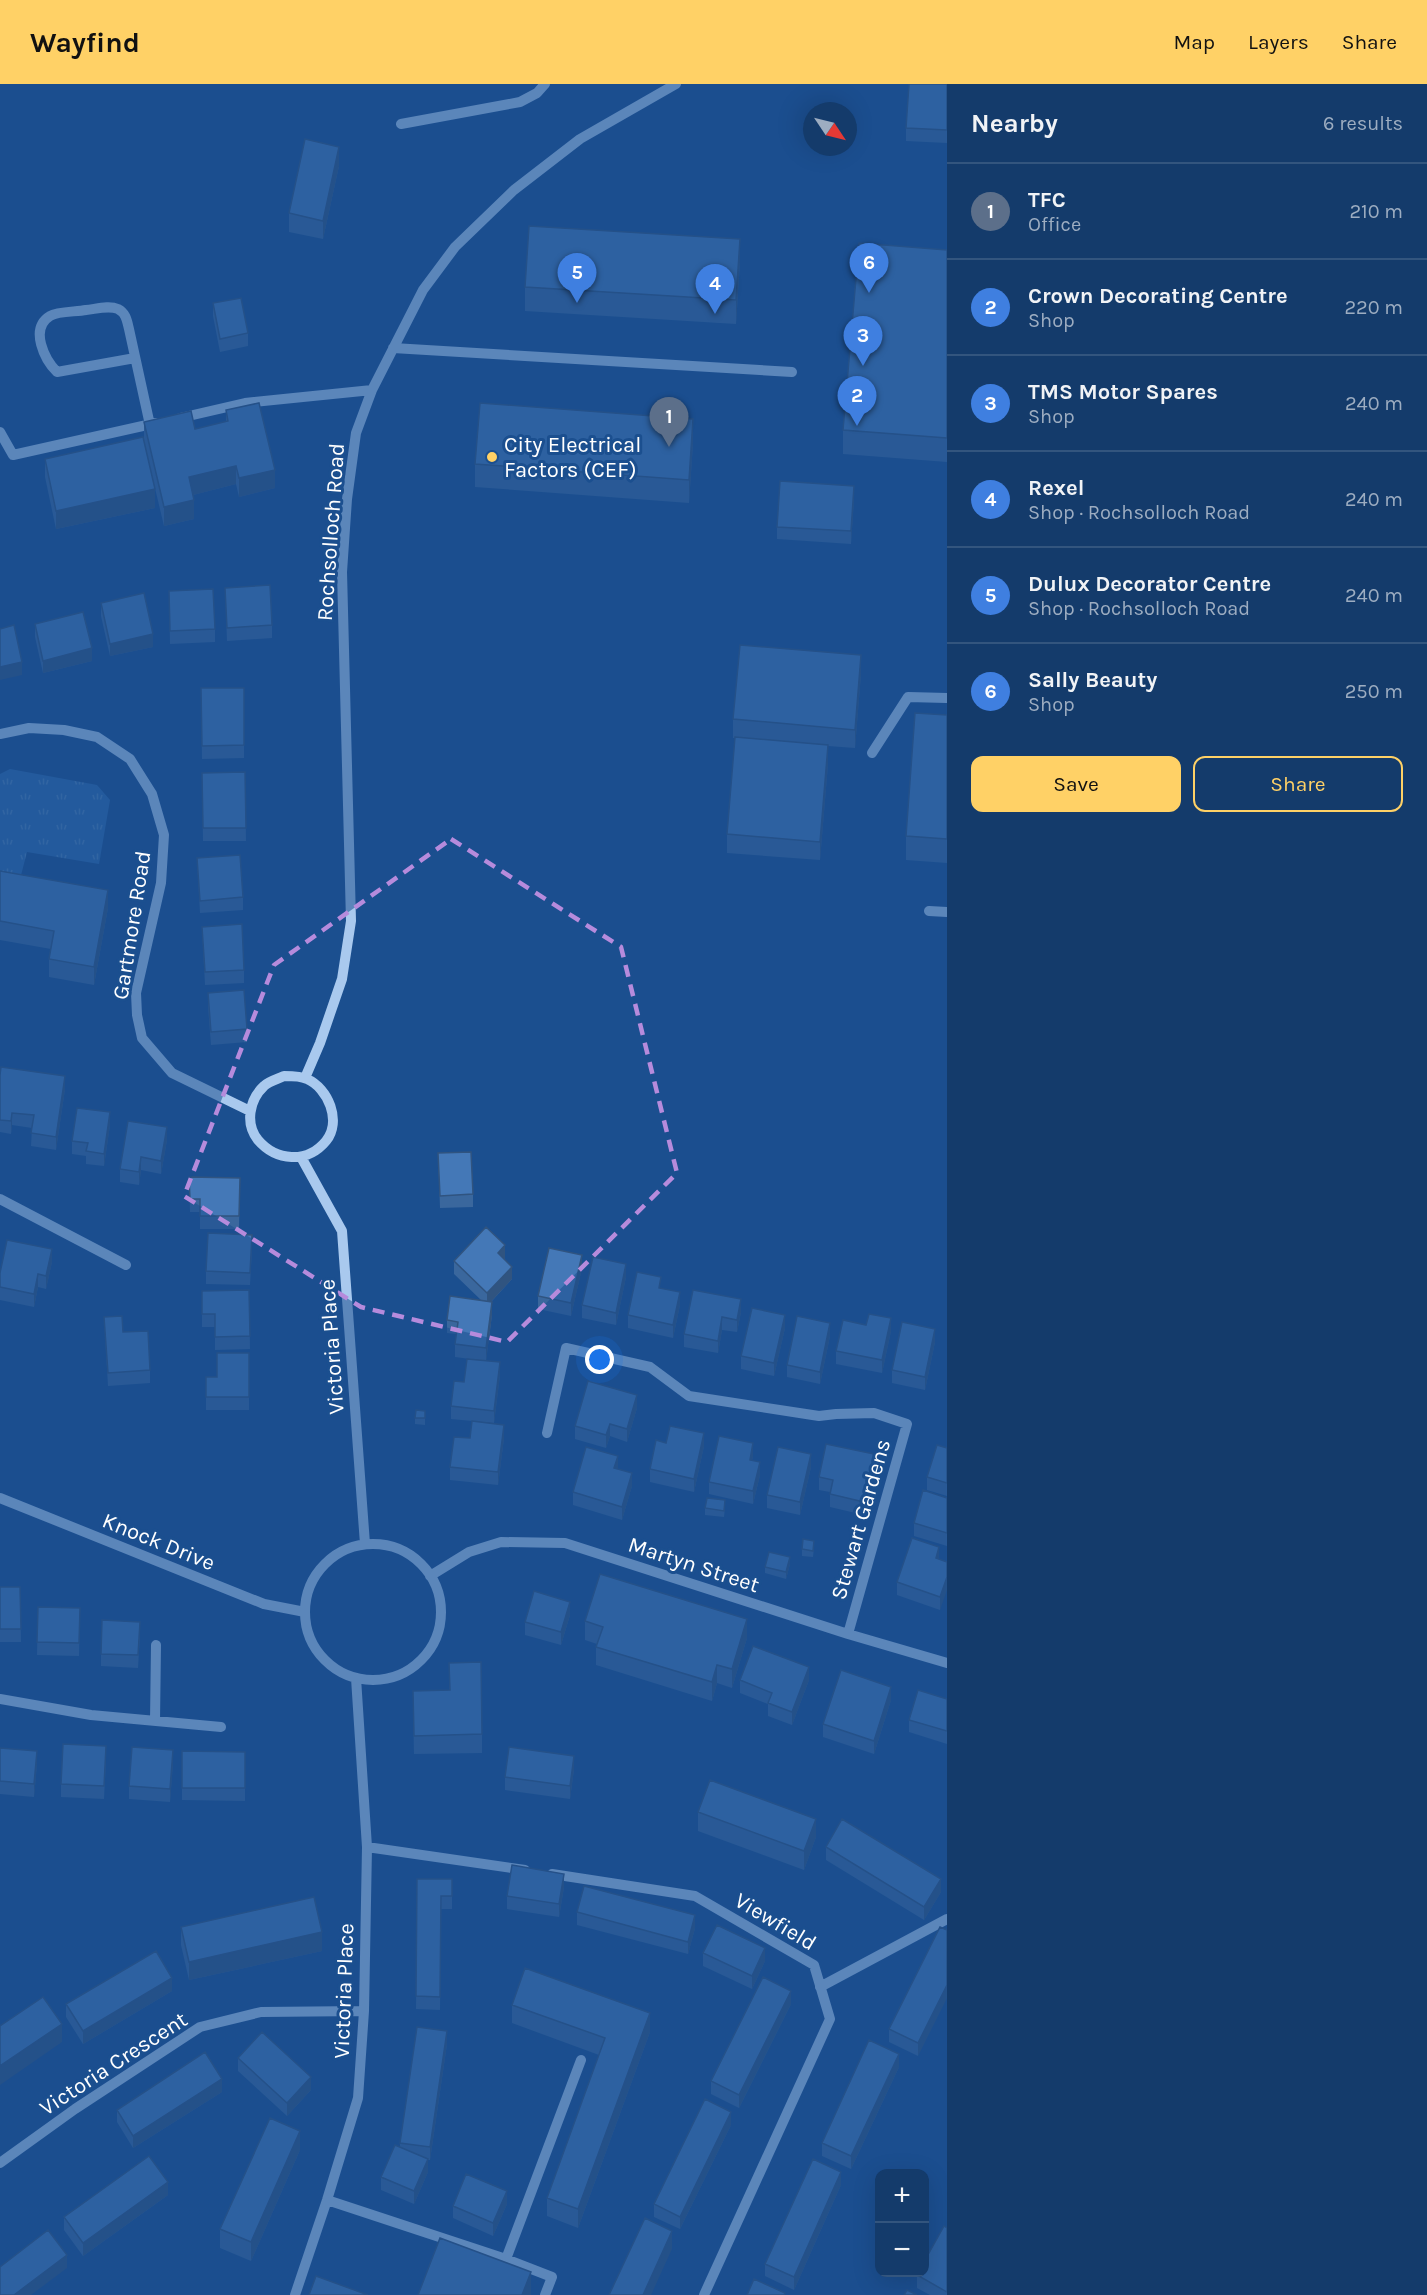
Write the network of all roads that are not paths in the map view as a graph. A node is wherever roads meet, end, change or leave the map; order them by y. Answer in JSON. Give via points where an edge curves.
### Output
{"nodes":[{"id":1,"x":545,"y":84,"type":"edge"},
{"id":2,"x":676,"y":84,"type":"edge"},
{"id":3,"x":401,"y":124,"type":"dead end"},
{"id":4,"x":393,"y":348,"type":"junction"},
{"id":5,"x":135,"y":358,"type":"junction"},
{"id":6,"x":792,"y":372,"type":"dead end"},
{"id":7,"x":372,"y":390,"type":"junction"},
{"id":8,"x":150,"y":425,"type":"junction"},
{"id":9,"x":0,"y":432,"type":"edge"},
{"id":10,"x":947,"y":698,"type":"edge"},
{"id":11,"x":0,"y":734,"type":"edge"},
{"id":12,"x":872,"y":753,"type":"dead end"},
{"id":13,"x":929,"y":911,"type":"dead end"},
{"id":14,"x":947,"y":912,"type":"edge"},
{"id":15,"x":305,"y":1078,"type":"junction"},
{"id":16,"x":250,"y":1111,"type":"junction"},
{"id":17,"x":301,"y":1157,"type":"junction"},
{"id":18,"x":0,"y":1198,"type":"edge"},
{"id":19,"x":126,"y":1265,"type":"dead end"},
{"id":20,"x":547,"y":1433,"type":"dead end"},
{"id":21,"x":0,"y":1498,"type":"edge"},
{"id":22,"x":365,"y":1544,"type":"junction"},
{"id":23,"x":430,"y":1576,"type":"junction"},
{"id":24,"x":305,"y":1612,"type":"junction"},
{"id":25,"x":848,"y":1634,"type":"junction"},
{"id":26,"x":156,"y":1645,"type":"dead end"},
{"id":27,"x":947,"y":1663,"type":"edge"},
{"id":28,"x":356,"y":1678,"type":"junction"},
{"id":29,"x":0,"y":1699,"type":"edge"},
{"id":30,"x":156,"y":1721,"type":"junction"},
{"id":31,"x":221,"y":1727,"type":"dead end"},
{"id":32,"x":367,"y":1847,"type":"junction"},
{"id":33,"x":531,"y":1871,"type":"edge"},
{"id":34,"x":543,"y":1873,"type":"edge"},
{"id":35,"x":947,"y":1919,"type":"edge"},
{"id":36,"x":820,"y":1987,"type":"junction"},
{"id":37,"x":364,"y":2011,"type":"junction"},
{"id":38,"x":581,"y":2060,"type":"dead end"},
{"id":39,"x":0,"y":2163,"type":"edge"},
{"id":40,"x":327,"y":2200,"type":"junction"},
{"id":41,"x":506,"y":2259,"type":"junction"},
{"id":42,"x":295,"y":2295,"type":"edge"},
{"id":43,"x":545,"y":2295,"type":"edge"},
{"id":44,"x":704,"y":2295,"type":"edge"}],
"edges":[{"from":1,"to":3,"type":"street","via":[[520,102]]},
{"from":2,"to":4,"type":"street","name":"Rochsolloch Road","via":[[580,139],[514,190],[455,247],[423,290]]},
{"from":4,"to":6,"type":"street"},
{"from":4,"to":7,"type":"street","name":"Rochsolloch Road"},
{"from":5,"to":5,"type":"street","via":[[125,315],[117,309],[50,316],[41,324],[39,339],[57,372]]},
{"from":5,"to":8,"type":"street"},
{"from":7,"to":8,"type":"street","via":[[245,404]]},
{"from":7,"to":15,"type":"street","name":"Rochsolloch Road","via":[[356,433],[342,572],[351,921],[342,979]]},
{"from":8,"to":9,"type":"street","via":[[13,455]]},
{"from":10,"to":12,"type":"street","via":[[908,697]]},
{"from":11,"to":16,"type":"street","name":"Gartmore Road","via":[[29,728],[64,730],[97,737],[130,759],[152,794],[164,835],[161,882],[136,993],[142,1038],[172,1073]]},
{"from":13,"to":14,"type":"street"},
{"from":15,"to":16,"type":"street","via":[[284,1076],[265,1084]]},
{"from":15,"to":17,"type":"street","via":[[328,1097],[333,1115],[327,1139]]},
{"from":16,"to":17,"type":"street","via":[[255,1136],[267,1150],[279,1156]]},
{"from":17,"to":22,"type":"street","name":"Victoria Place","via":[[342,1231]]},
{"from":18,"to":19,"type":"street"},
{"from":20,"to":25,"type":"street","name":"Stewart Gardens","via":[[566,1348],[650,1367],[689,1396],[819,1416],[874,1413],[907,1424]]},
{"from":21,"to":24,"type":"street","name":"Knock Drive","via":[[264,1604]]},
{"from":22,"to":23,"type":"street","via":[[402,1551],[418,1561]]},
{"from":22,"to":24,"type":"street","via":[[329,1560],[316,1575]]},
{"from":23,"to":25,"type":"street","name":"Martyn Street","via":[[469,1552],[501,1542],[565,1543]]},
{"from":23,"to":28,"type":"street","via":[[439,1597],[440,1620],[427,1652],[401,1674],[379,1680]]},
{"from":24,"to":28,"type":"street","via":[[308,1634],[319,1654],[336,1669]]},
{"from":25,"to":27,"type":"street","name":"Martyn Street"},
{"from":26,"to":30,"type":"street"},
{"from":28,"to":32,"type":"street","name":"Victoria Place"},
{"from":29,"to":30,"type":"street"},
{"from":30,"to":31,"type":"street"},
{"from":32,"to":33,"type":"street"},
{"from":32,"to":37,"type":"street","name":"Victoria Place"},
{"from":34,"to":36,"type":"street","name":"Viewfield","via":[[695,1896],[814,1965]]},
{"from":35,"to":36,"type":"street"},
{"from":36,"to":44,"type":"street","name":"Viewfield","via":[[830,2019]]},
{"from":37,"to":39,"type":"street","name":"Victoria Crescent","via":[[261,2012],[200,2027]]},
{"from":37,"to":40,"type":"street","name":"Victoria Place","via":[[358,2098]]},
{"from":38,"to":41,"type":"street"},
{"from":40,"to":41,"type":"street"},
{"from":40,"to":42,"type":"street","name":"Victoria Place"},
{"from":41,"to":43,"type":"street","via":[[552,2277]]}]}
